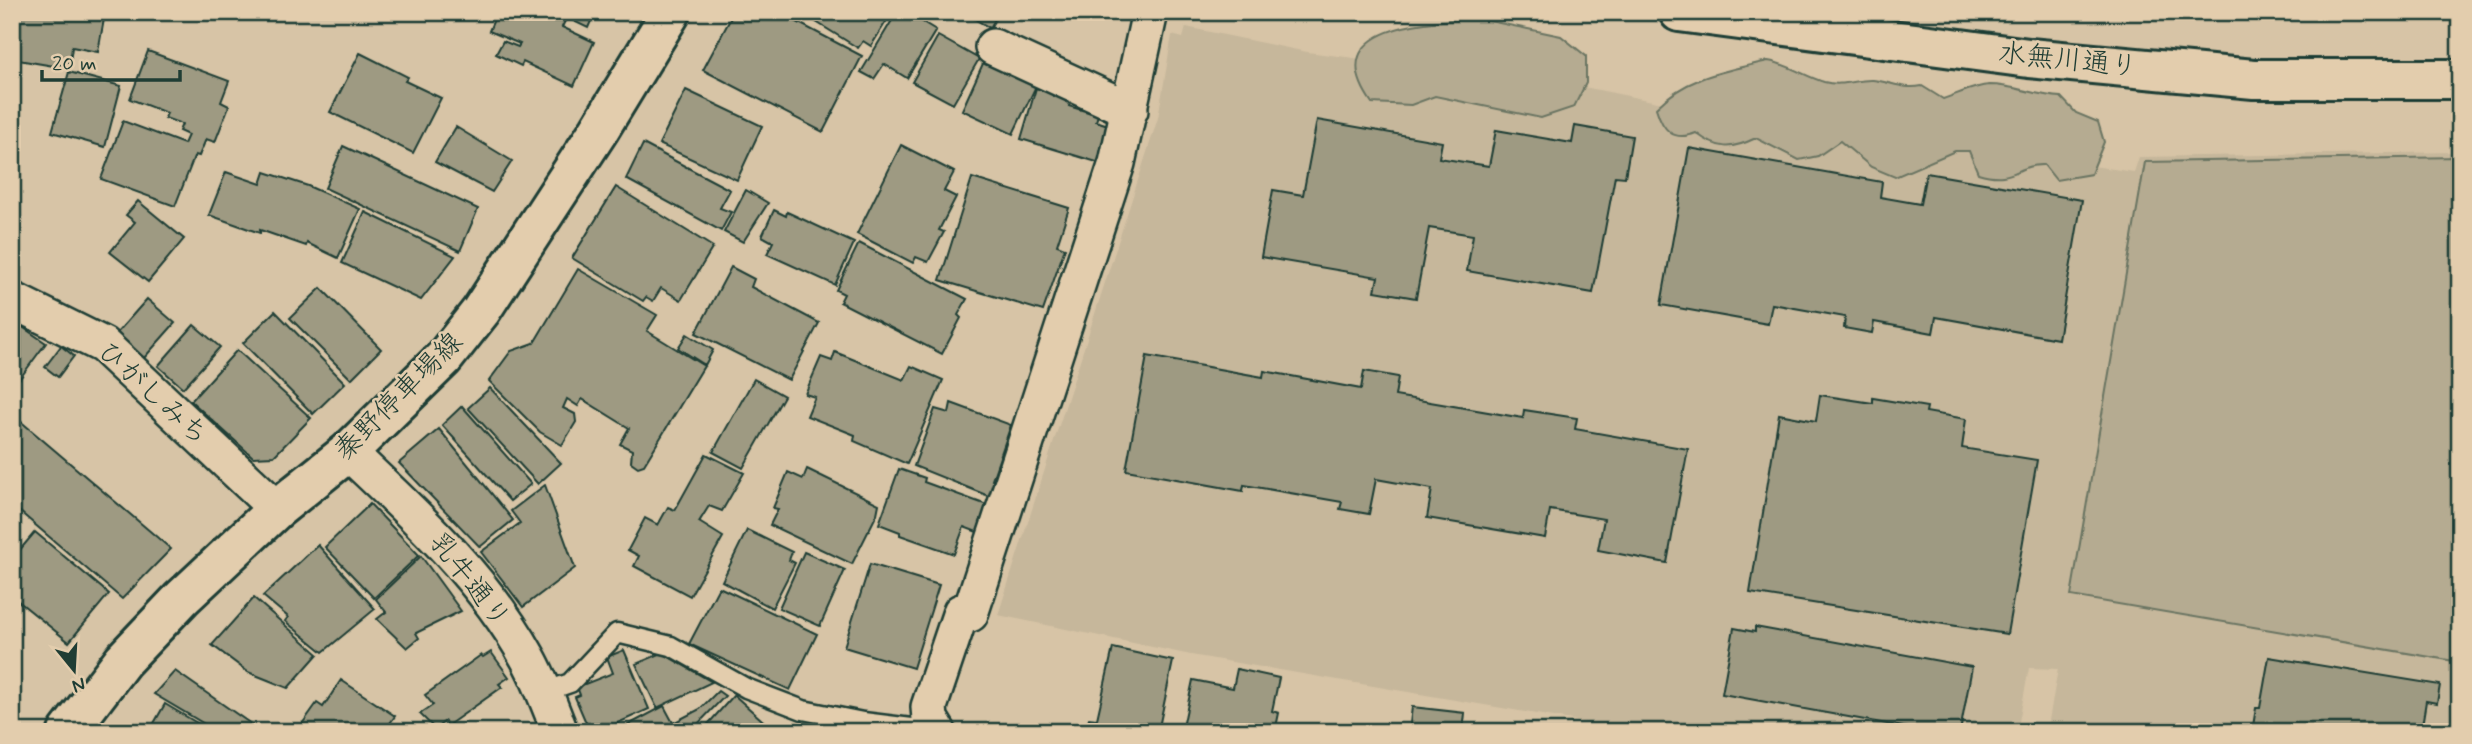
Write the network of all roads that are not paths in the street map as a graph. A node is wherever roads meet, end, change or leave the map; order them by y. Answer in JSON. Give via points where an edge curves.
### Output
{"nodes":[{"id":1,"x":671,"y":12,"type":"edge"},
{"id":2,"x":1150,"y":12,"type":"edge"},
{"id":3,"x":1679,"y":12,"type":"edge"},
{"id":4,"x":993,"y":47,"type":"dead end"},
{"id":5,"x":2460,"y":79,"type":"edge"},
{"id":6,"x":1130,"y":110,"type":"junction"},
{"id":7,"x":12,"y":300,"type":"edge"},
{"id":8,"x":348,"y":452,"type":"junction"},
{"id":9,"x":277,"y":509,"type":"junction"},
{"id":10,"x":544,"y":692,"type":"junction"},
{"id":11,"x":937,"y":731,"type":"edge"},
{"id":12,"x":68,"y":732,"type":"edge"},
{"id":13,"x":560,"y":732,"type":"edge"}],
"edges":[{"from":1,"to":8,"type":"main road","name":"秦野停車場線","via":[[481,312],[444,358]]},
{"from":2,"to":6,"type":"street"},
{"from":3,"to":5,"type":"main road","name":"水無川通り","via":[[2029,58],[2255,79]]},
{"from":4,"to":6,"type":"street"},
{"from":6,"to":11,"type":"street","via":[[1117,163],[970,614],[961,612],[929,707]]},
{"from":7,"to":9,"type":"street","name":"ひがしみち","via":[[103,345]]},
{"from":8,"to":9,"type":"main road","name":"秦野停車場線"},
{"from":8,"to":10,"type":"street","name":"乳牛通り","via":[[422,522],[477,584],[527,657]]},
{"from":9,"to":12,"type":"main road","name":"秦野停車場線","via":[[122,660]]},
{"from":10,"to":11,"type":"lane","via":[[569,683],[617,633],[671,646],[746,688],[803,710]]},
{"from":10,"to":13,"type":"street","name":"乳牛通り"}]}
